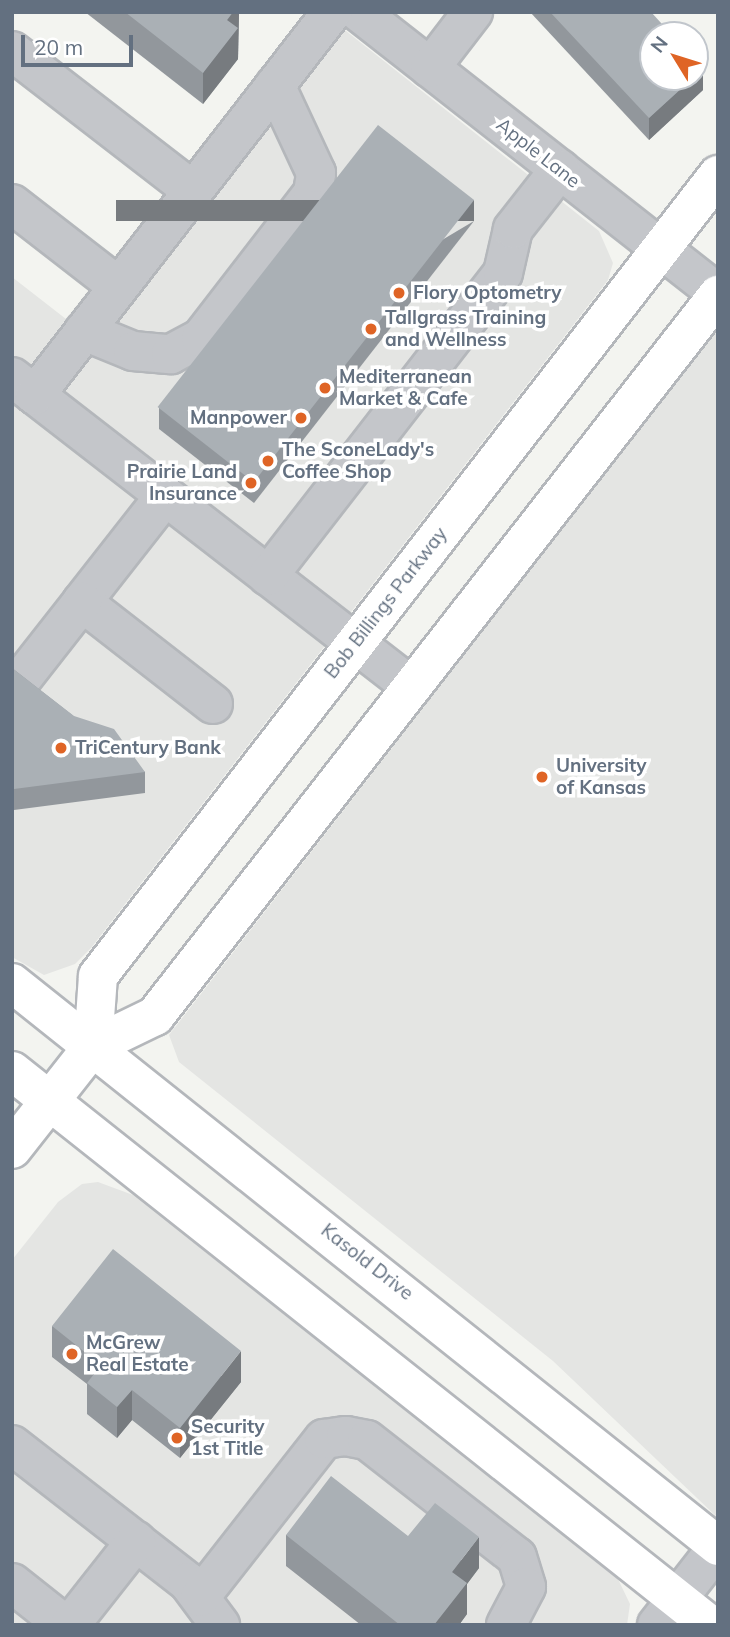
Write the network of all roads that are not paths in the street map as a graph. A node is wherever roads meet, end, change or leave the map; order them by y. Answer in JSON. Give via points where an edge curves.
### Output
{"nodes":[{"id":1,"x":332,"y":12,"type":"edge"},
{"id":2,"x":359,"y":12,"type":"edge"},
{"id":3,"x":473,"y":12,"type":"edge"},
{"id":4,"x":12,"y":51,"type":"edge"},
{"id":5,"x":430,"y":68,"type":"junction"},
{"id":6,"x":275,"y":85,"type":"junction"},
{"id":7,"x":560,"y":169,"type":"junction"},
{"id":8,"x":718,"y":175,"type":"edge"},
{"id":9,"x":193,"y":191,"type":"junction"},
{"id":10,"x":12,"y":204,"type":"edge"},
{"id":11,"x":661,"y":248,"type":"junction"},
{"id":12,"x":120,"y":287,"type":"junction"},
{"id":13,"x":718,"y":294,"type":"edge"},
{"id":14,"x":85,"y":331,"type":"junction"},
{"id":15,"x":24,"y":386,"type":"edge"},
{"id":16,"x":165,"y":496,"type":"junction"},
{"id":17,"x":268,"y":576,"type":"junction"},
{"id":18,"x":82,"y":602,"type":"junction"},
{"id":19,"x":355,"y":643,"type":"junction"},
{"id":20,"x":412,"y":687,"type":"junction"},
{"id":21,"x":13,"y":690,"type":"edge"},
{"id":22,"x":213,"y":704,"type":"dead end"},
{"id":23,"x":12,"y":983,"type":"edge"},
{"id":24,"x":93,"y":1046,"type":"junction"},
{"id":25,"x":12,"y":1071,"type":"edge"},
{"id":26,"x":49,"y":1102,"type":"junction"},
{"id":27,"x":12,"y":1149,"type":"edge"},
{"id":28,"x":12,"y":1445,"type":"edge"},
{"id":29,"x":136,"y":1541,"type":"junction"},
{"id":30,"x":718,"y":1546,"type":"edge"},
{"id":31,"x":12,"y":1583,"type":"edge"},
{"id":32,"x":210,"y":1611,"type":"edge"},
{"id":33,"x":667,"y":1612,"type":"edge"},
{"id":34,"x":509,"y":1624,"type":"edge"},
{"id":35,"x":67,"y":1625,"type":"edge"},
{"id":36,"x":710,"y":1625,"type":"edge"}],
"edges":[{"from":1,"to":6,"type":"street"},
{"from":2,"to":5,"type":"street","name":"Apple Lane"},
{"from":3,"to":5,"type":"street"},
{"from":4,"to":9,"type":"street"},
{"from":5,"to":7,"type":"street","name":"Apple Lane"},
{"from":6,"to":9,"type":"street"},
{"from":6,"to":14,"type":"street","via":[[316,173],[313,193],[201,338],[171,354],[133,351]]},
{"from":7,"to":11,"type":"street","name":"Apple Lane"},
{"from":7,"to":17,"type":"street","via":[[513,229],[503,274]]},
{"from":8,"to":11,"type":"main road","name":"Bob Billings Parkway"},
{"from":9,"to":12,"type":"street"},
{"from":10,"to":12,"type":"street"},
{"from":11,"to":13,"type":"street","name":"Apple Lane"},
{"from":11,"to":19,"type":"main road","name":"Bob Billings Parkway"},
{"from":12,"to":14,"type":"street"},
{"from":13,"to":20,"type":"main road"},
{"from":14,"to":15,"type":"street"},
{"from":15,"to":16,"type":"street"},
{"from":16,"to":17,"type":"street"},
{"from":16,"to":18,"type":"street"},
{"from":17,"to":19,"type":"street"},
{"from":18,"to":21,"type":"street"},
{"from":18,"to":22,"type":"street"},
{"from":19,"to":20,"type":"street"},
{"from":19,"to":24,"type":"main road","name":"Bob Billings Parkway","via":[[98,976]]},
{"from":20,"to":24,"type":"main road","via":[[155,1016]]},
{"from":23,"to":24,"type":"main road","name":"Kasold Drive"},
{"from":24,"to":26,"type":"main road"},
{"from":24,"to":30,"type":"main road","name":"Kasold Drive"},
{"from":25,"to":26,"type":"main road"},
{"from":26,"to":27,"type":"main road"},
{"from":26,"to":33,"type":"main road"},
{"from":28,"to":29,"type":"street"},
{"from":29,"to":32,"type":"street"},
{"from":29,"to":35,"type":"street"},
{"from":30,"to":33,"type":"street"},
{"from":31,"to":35,"type":"street"},
{"from":32,"to":34,"type":"street","via":[[324,1439],[346,1436],[367,1440],[517,1557],[526,1587]]},
{"from":33,"to":36,"type":"main road"}]}
